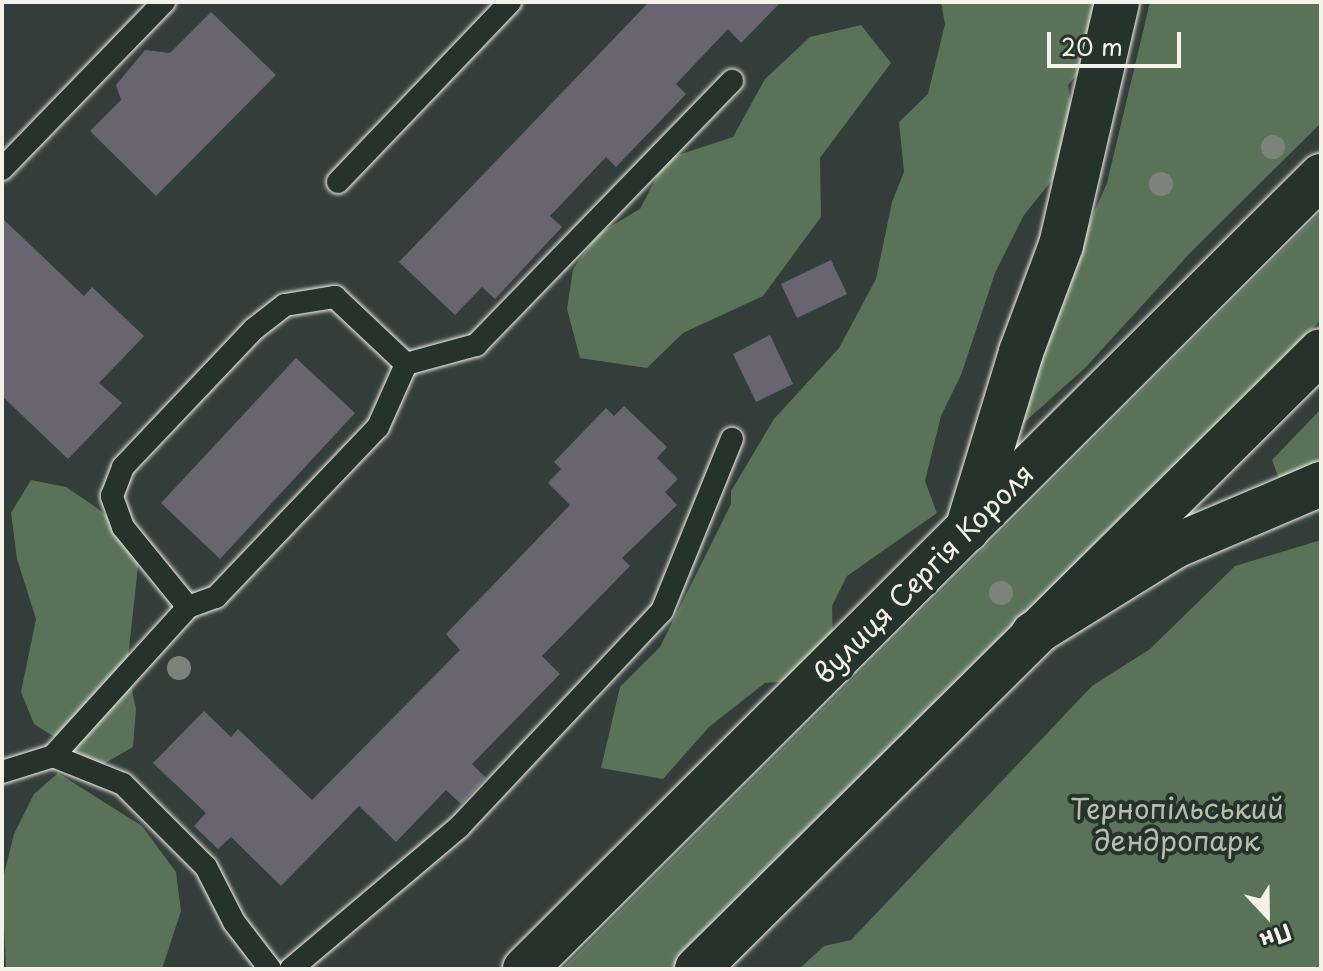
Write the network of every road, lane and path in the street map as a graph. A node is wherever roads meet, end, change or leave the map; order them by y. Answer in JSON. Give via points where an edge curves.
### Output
{"nodes":[{"id":1,"x":164,"y":2,"type":"edge"},
{"id":2,"x":510,"y":2,"type":"edge"},
{"id":3,"x":1117,"y":2,"type":"edge"},
{"id":4,"x":732,"y":81,"type":"dead end"},
{"id":5,"x":2,"y":169,"type":"edge"},
{"id":6,"x":1321,"y":176,"type":"edge"},
{"id":7,"x":338,"y":182,"type":"dead end"},
{"id":8,"x":1321,"y":351,"type":"edge"},
{"id":9,"x":406,"y":364,"type":"junction"},
{"id":10,"x":732,"y":439,"type":"dead end"},
{"id":11,"x":1321,"y":484,"type":"edge"},
{"id":12,"x":967,"y":530,"type":"junction"},
{"id":13,"x":188,"y":607,"type":"junction"},
{"id":14,"x":1033,"y":634,"type":"junction"},
{"id":15,"x":53,"y":756,"type":"junction"},
{"id":16,"x":2,"y":772,"type":"edge"},
{"id":17,"x":270,"y":969,"type":"edge"},
{"id":18,"x":291,"y":969,"type":"edge"},
{"id":19,"x":525,"y":969,"type":"edge"},
{"id":20,"x":697,"y":969,"type":"edge"}],
"edges":[{"from":1,"to":5,"type":"lane"},
{"from":2,"to":7,"type":"lane"},
{"from":3,"to":12,"type":"main road","via":[[1061,245],[1021,352]]},
{"from":4,"to":9,"type":"lane","via":[[476,345]]},
{"from":6,"to":12,"type":"main road","name":"вулиця Сергія Короля"},
{"from":8,"to":14,"type":"main road"},
{"from":9,"to":13,"type":"lane","via":[[378,427],[216,597]]},
{"from":9,"to":13,"type":"lane","via":[[335,297],[285,305],[254,329],[123,467],[112,496],[123,527]]},
{"from":10,"to":18,"type":"lane","via":[[662,611],[459,827]]},
{"from":11,"to":14,"type":"main road","via":[[1175,546]]},
{"from":12,"to":19,"type":"main road","name":"вулиця Сергія Короля"},
{"from":13,"to":15,"type":"lane"},
{"from":14,"to":20,"type":"main road"},
{"from":15,"to":16,"type":"lane"},
{"from":15,"to":17,"type":"lane","via":[[123,784],[206,867],[234,922]]}]}
